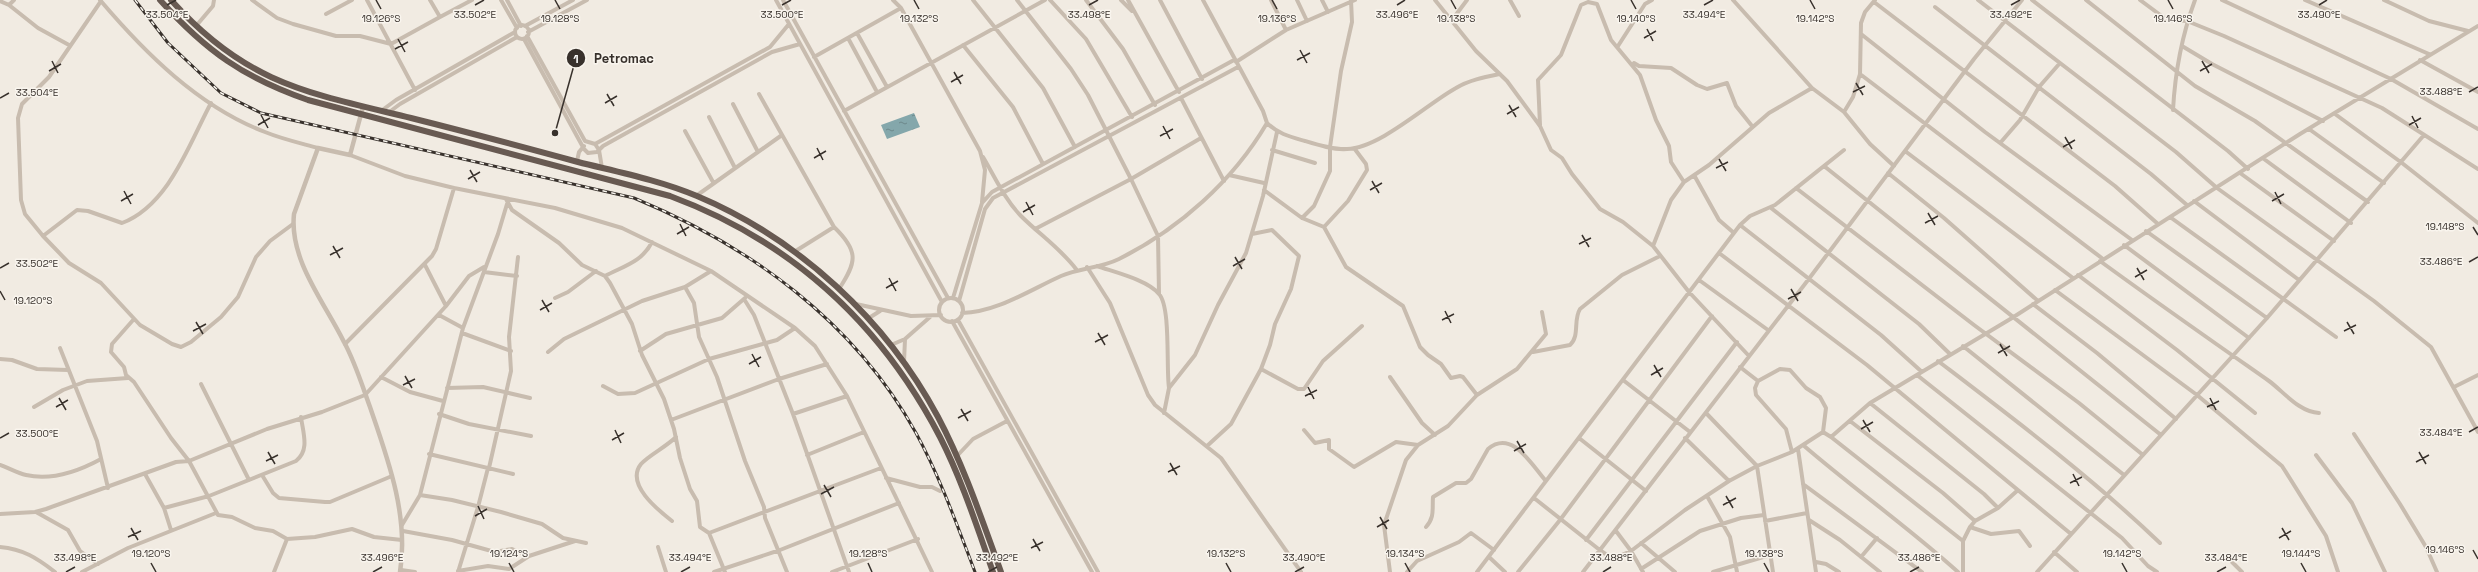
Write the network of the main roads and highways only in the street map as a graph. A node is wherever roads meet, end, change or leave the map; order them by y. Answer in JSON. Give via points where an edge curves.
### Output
{"nodes":[{"id":1,"x":160,"y":0,"type":"edge"},
{"id":2,"x":171,"y":0,"type":"edge"},
{"id":3,"x":993,"y":572,"type":"edge"},
{"id":4,"x":1001,"y":572,"type":"edge"}],
"edges":[{"from":1,"to":3,"type":"highway","via":[[221,59],[277,90],[670,196],[726,219],[775,248],[838,299],[865,326],[905,378],[941,439]]},
{"from":2,"to":4,"type":"highway","via":[[216,45],[260,73],[304,92],[639,176],[696,196],[754,225],[794,252],[856,304],[904,362],[939,418],[957,456]]}]}
